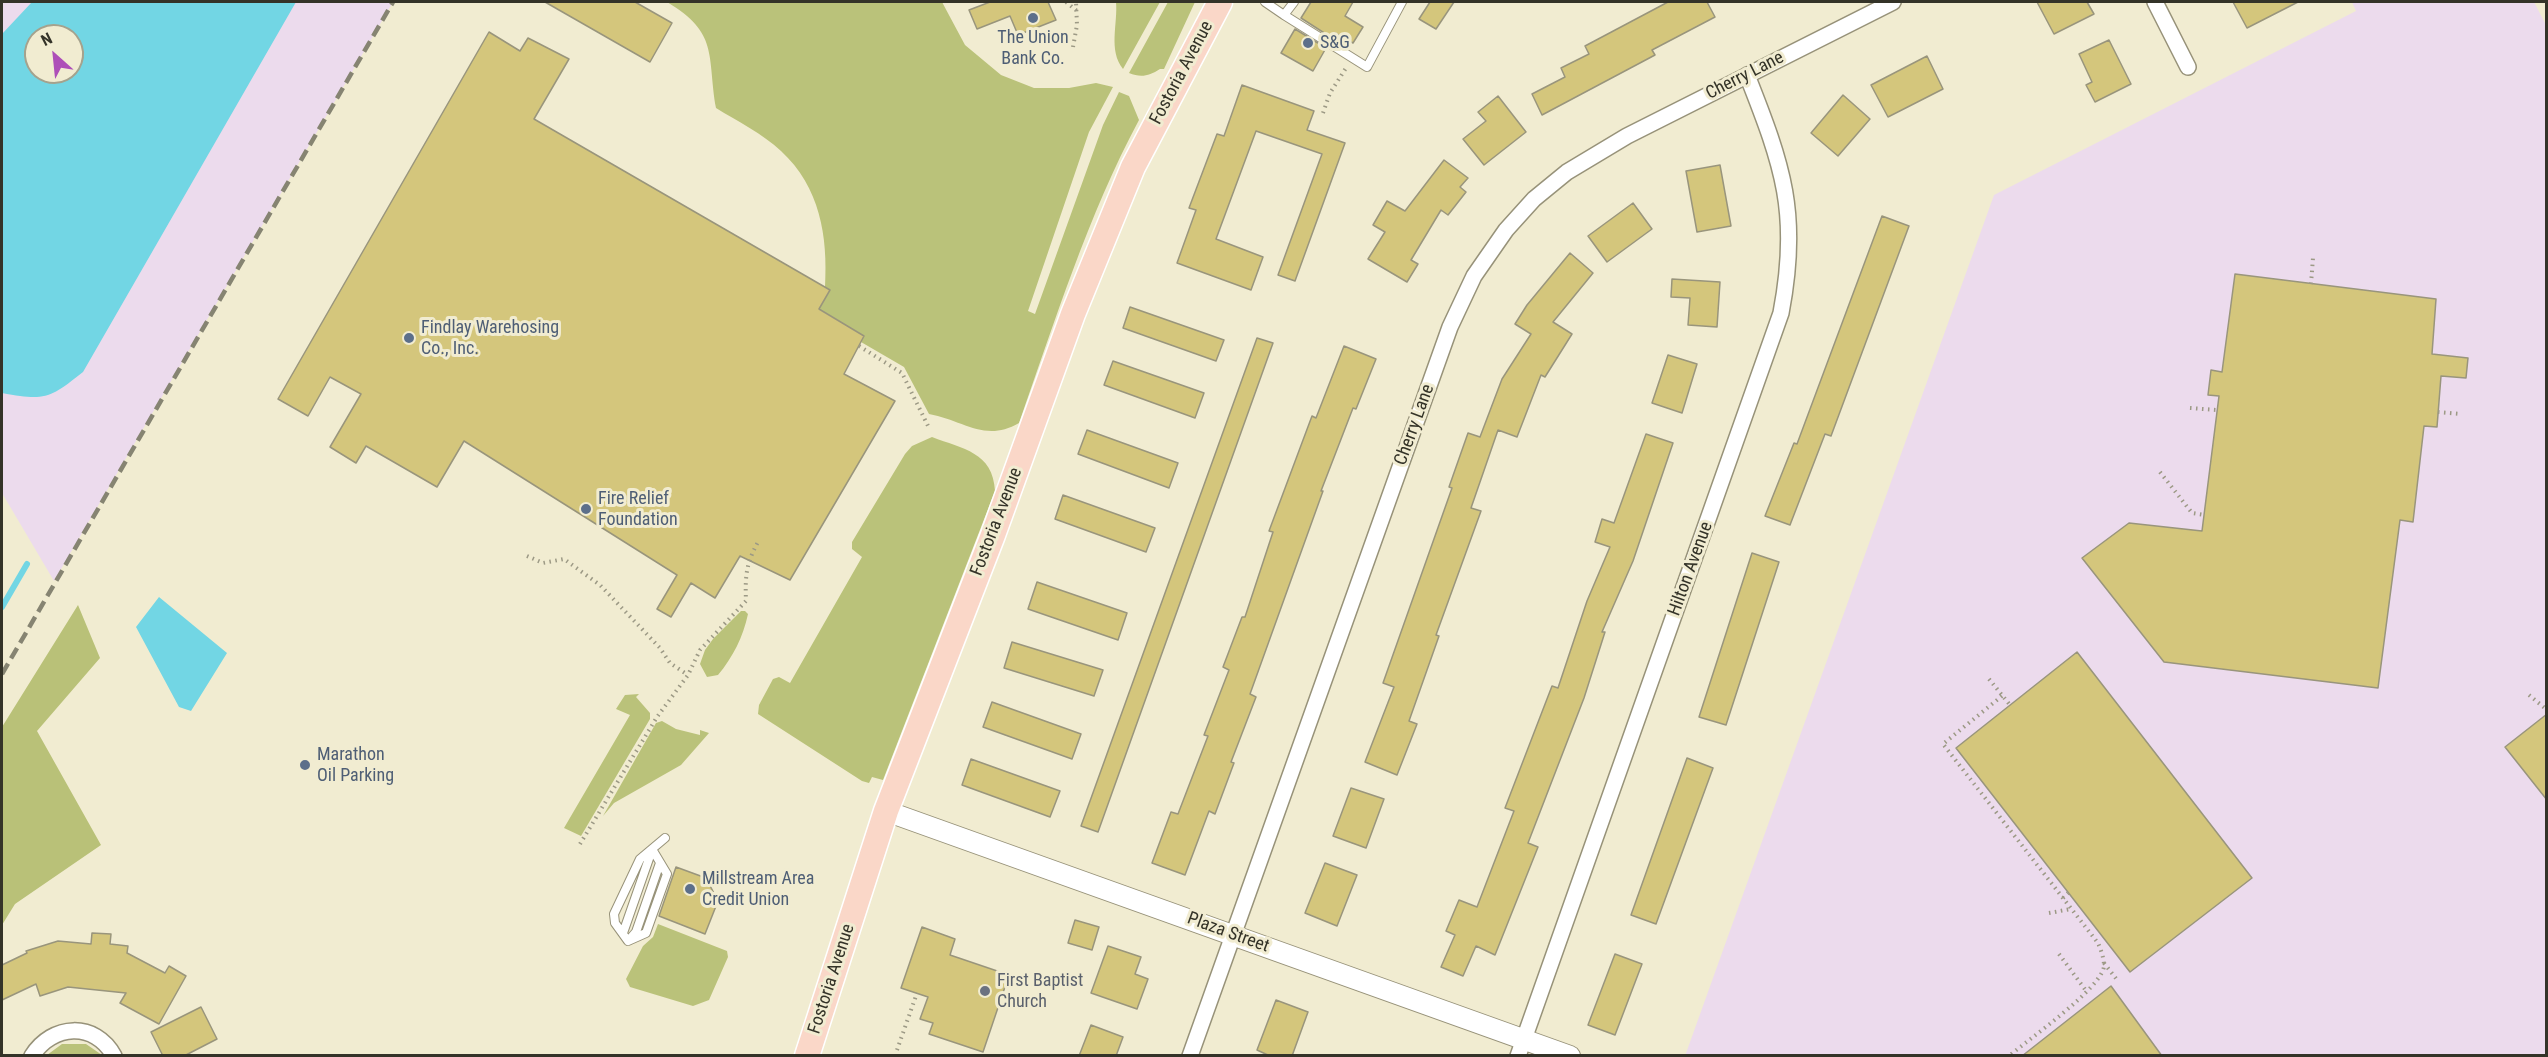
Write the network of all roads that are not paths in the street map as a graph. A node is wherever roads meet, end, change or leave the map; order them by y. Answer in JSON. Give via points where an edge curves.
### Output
{"nodes":[{"id":1,"x":1220,"y":2,"type":"edge"},
{"id":2,"x":1265,"y":2,"type":"edge"},
{"id":3,"x":1294,"y":2,"type":"edge"},
{"id":4,"x":1402,"y":2,"type":"edge"},
{"id":5,"x":1893,"y":2,"type":"edge"},
{"id":6,"x":2155,"y":2,"type":"edge"},
{"id":7,"x":1284,"y":15,"type":"junction"},
{"id":8,"x":2188,"y":67,"type":"dead end"},
{"id":9,"x":1747,"y":75,"type":"junction"},
{"id":10,"x":886,"y":811,"type":"junction"},
{"id":11,"x":665,"y":838,"type":"dead end"},
{"id":12,"x":652,"y":849,"type":"junction"},
{"id":13,"x":623,"y":933,"type":"junction"},
{"id":14,"x":1233,"y":935,"type":"junction"},
{"id":15,"x":1521,"y":1047,"type":"edge"},
{"id":16,"x":32,"y":1056,"type":"edge"},
{"id":17,"x":114,"y":1056,"type":"edge"},
{"id":18,"x":807,"y":1056,"type":"edge"},
{"id":19,"x":1190,"y":1056,"type":"edge"},
{"id":20,"x":1570,"y":1056,"type":"edge"}],
"edges":[{"from":1,"to":10,"type":"main road","name":"Fostoria Avenue","via":[[1116,206]]},
{"from":2,"to":7,"type":"lane"},
{"from":3,"to":7,"type":"lane"},
{"from":4,"to":7,"type":"lane","via":[[1367,67]]},
{"from":5,"to":9,"type":"street","name":"Cherry Lane"},
{"from":6,"to":8,"type":"street"},
{"from":9,"to":14,"type":"street","name":"Cherry Lane","via":[[1627,136],[1567,172],[1524,209],[1474,276],[1450,327]]},
{"from":9,"to":15,"type":"street","name":"Hilton Avenue","via":[[1774,144],[1787,200],[1790,256],[1781,313]]},
{"from":10,"to":14,"type":"street","name":"Plaza Street"},
{"from":10,"to":18,"type":"main road","name":"Fostoria Avenue"},
{"from":11,"to":12,"type":"lane"},
{"from":12,"to":13,"type":"lane"},
{"from":12,"to":13,"type":"lane","via":[[640,859],[615,914],[615,923]]},
{"from":12,"to":13,"type":"lane","via":[[660,863],[636,932],[628,941]]},
{"from":14,"to":15,"type":"street","name":"Plaza Street"},
{"from":14,"to":19,"type":"street","name":"Cherry Lane"},
{"from":15,"to":20,"type":"street","name":"Plaza Street"},
{"from":16,"to":17,"type":"street","via":[[53,1034],[79,1030],[103,1042]]}]}
